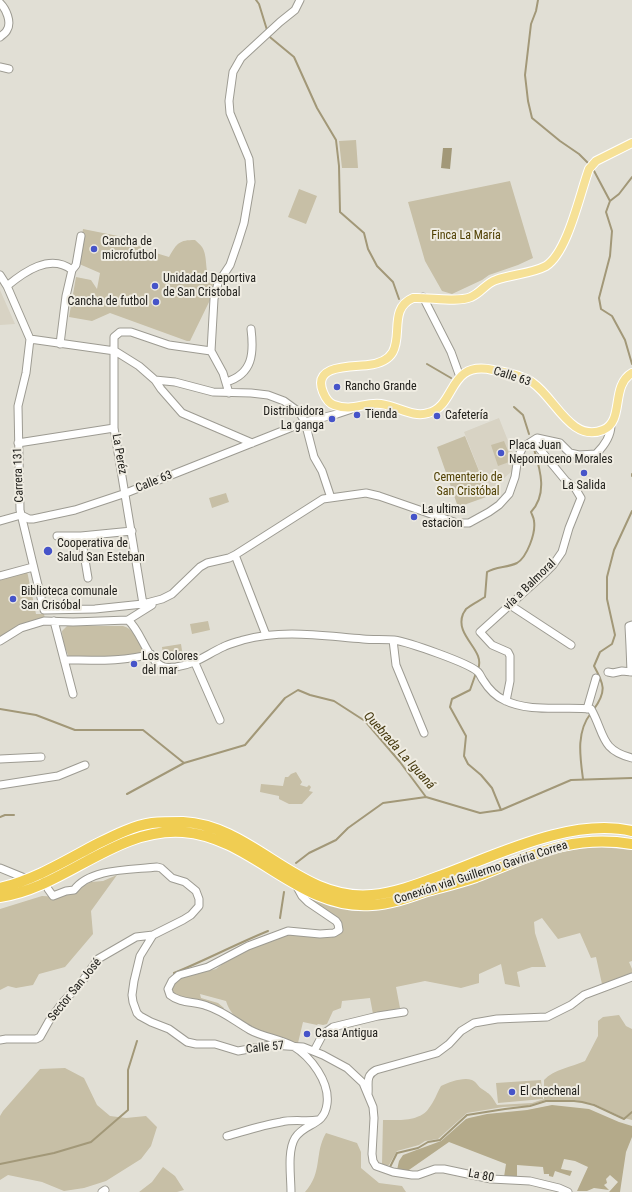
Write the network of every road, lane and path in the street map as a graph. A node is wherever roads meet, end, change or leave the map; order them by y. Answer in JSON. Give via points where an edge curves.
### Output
{"nodes":[{"id":1,"x":300,"y":0,"type":"edge"},
{"id":2,"x":0,"y":3,"type":"edge"},
{"id":3,"x":0,"y":37,"type":"edge"},
{"id":4,"x":0,"y":67,"type":"edge"},
{"id":5,"x":9,"y":68,"type":"dead end"},
{"id":6,"x":632,"y":143,"type":"edge"},
{"id":7,"x":81,"y":236,"type":"dead end"},
{"id":8,"x":72,"y":270,"type":"junction"},
{"id":9,"x":0,"y":275,"type":"edge"},
{"id":10,"x":7,"y":286,"type":"junction"},
{"id":11,"x":423,"y":297,"type":"junction"},
{"id":12,"x":251,"y":329,"type":"dead end"},
{"id":13,"x":30,"y":339,"type":"junction"},
{"id":14,"x":60,"y":344,"type":"junction"},
{"id":15,"x":115,"y":351,"type":"junction"},
{"id":16,"x":211,"y":352,"type":"junction"},
{"id":17,"x":632,"y":373,"type":"edge"},
{"id":18,"x":460,"y":377,"type":"junction"},
{"id":19,"x":155,"y":380,"type":"junction"},
{"id":20,"x":226,"y":382,"type":"junction"},
{"id":21,"x":229,"y":393,"type":"junction"},
{"id":22,"x":352,"y":409,"type":"junction"},
{"id":23,"x":305,"y":422,"type":"junction"},
{"id":24,"x":611,"y":425,"type":"junction"},
{"id":25,"x":114,"y":428,"type":"junction"},
{"id":26,"x":532,"y":441,"type":"junction"},
{"id":27,"x":18,"y":443,"type":"junction"},
{"id":28,"x":252,"y":443,"type":"junction"},
{"id":29,"x":126,"y":493,"type":"junction"},
{"id":30,"x":331,"y":498,"type":"junction"},
{"id":31,"x":21,"y":515,"type":"junction"},
{"id":32,"x":0,"y":521,"type":"edge"},
{"id":33,"x":132,"y":531,"type":"junction"},
{"id":34,"x":57,"y":536,"type":"dead end"},
{"id":35,"x":81,"y":536,"type":"junction"},
{"id":36,"x":235,"y":555,"type":"junction"},
{"id":37,"x":33,"y":567,"type":"junction"},
{"id":38,"x":0,"y":576,"type":"edge"},
{"id":39,"x":88,"y":578,"type":"dead end"},
{"id":40,"x":162,"y":599,"type":"junction"},
{"id":41,"x":143,"y":604,"type":"junction"},
{"id":42,"x":510,"y":605,"type":"junction"},
{"id":43,"x":96,"y":608,"type":"junction"},
{"id":44,"x":128,"y":620,"type":"junction"},
{"id":45,"x":54,"y":621,"type":"junction"},
{"id":46,"x":96,"y":621,"type":"junction"},
{"id":47,"x":632,"y":625,"type":"edge"},
{"id":48,"x":266,"y":635,"type":"junction"},
{"id":49,"x":0,"y":640,"type":"edge"},
{"id":50,"x":393,"y":640,"type":"junction"},
{"id":51,"x":572,"y":645,"type":"dead end"},
{"id":52,"x":631,"y":646,"type":"edge"},
{"id":53,"x":151,"y":654,"type":"junction"},
{"id":54,"x":64,"y":660,"type":"junction"},
{"id":55,"x":195,"y":663,"type":"junction"},
{"id":56,"x":608,"y":672,"type":"dead end"},
{"id":57,"x":632,"y":672,"type":"edge"},
{"id":58,"x":596,"y":678,"type":"dead end"},
{"id":59,"x":73,"y":694,"type":"dead end"},
{"id":60,"x":506,"y":701,"type":"junction"},
{"id":61,"x":587,"y":709,"type":"junction"},
{"id":62,"x":220,"y":720,"type":"dead end"},
{"id":63,"x":424,"y":733,"type":"dead end"},
{"id":64,"x":41,"y":757,"type":"dead end"},
{"id":65,"x":632,"y":758,"type":"edge"},
{"id":66,"x":0,"y":759,"type":"edge"},
{"id":67,"x":85,"y":765,"type":"dead end"},
{"id":68,"x":0,"y":785,"type":"edge"},
{"id":69,"x":632,"y":831,"type":"edge"},
{"id":70,"x":632,"y":844,"type":"edge"},
{"id":71,"x":0,"y":868,"type":"edge"},
{"id":72,"x":27,"y":879,"type":"junction"},
{"id":73,"x":296,"y":885,"type":"junction"},
{"id":74,"x":0,"y":888,"type":"edge"},
{"id":75,"x":48,"y":889,"type":"dead end"},
{"id":76,"x":0,"y":897,"type":"edge"},
{"id":77,"x":153,"y":936,"type":"junction"},
{"id":78,"x":632,"y":977,"type":"edge"},
{"id":79,"x":404,"y":1012,"type":"dead end"},
{"id":80,"x":2,"y":1038,"type":"edge"},
{"id":81,"x":292,"y":1046,"type":"junction"},
{"id":82,"x":314,"y":1051,"type":"junction"},
{"id":83,"x":368,"y":1094,"type":"junction"},
{"id":84,"x":320,"y":1119,"type":"junction"},
{"id":85,"x":227,"y":1136,"type":"dead end"},
{"id":86,"x":291,"y":1192,"type":"edge"},
{"id":87,"x":568,"y":1192,"type":"edge"}],
"edges":[{"from":1,"to":16,"type":"street","via":[[295,10],[241,58],[233,72],[230,113],[249,159],[251,182],[238,242],[230,265],[218,283],[214,299]]},
{"from":2,"to":3,"type":"street","via":[[7,13],[9,22],[8,30]]},
{"from":4,"to":5,"type":"street"},
{"from":6,"to":11,"type":"main road","via":[[592,166],[569,230],[556,256],[547,265],[535,271],[494,280],[472,297],[450,300]]},
{"from":7,"to":8,"type":"street","via":[[76,264]]},
{"from":8,"to":10,"type":"street","via":[[67,266],[44,264],[26,272]]},
{"from":8,"to":14,"type":"street"},
{"from":9,"to":10,"type":"street"},
{"from":10,"to":13,"type":"street"},
{"from":11,"to":18,"type":"street","via":[[451,352]]},
{"from":11,"to":22,"type":"main road","via":[[408,300],[401,309],[391,356],[375,364],[335,368],[323,377],[321,383],[327,401],[332,405]]},
{"from":12,"to":20,"type":"street","via":[[253,353],[248,365],[236,379]]},
{"from":13,"to":14,"type":"street"},
{"from":13,"to":27,"type":"street","name":"Carrera 131","via":[[26,374],[18,406]]},
{"from":14,"to":15,"type":"street"},
{"from":15,"to":16,"type":"street","name":"La Peréz","via":[[114,337],[120,332],[131,332],[179,347]]},
{"from":15,"to":19,"type":"street"},
{"from":15,"to":25,"type":"street","name":"La Peréz"},
{"from":16,"to":20,"type":"street"},
{"from":17,"to":24,"type":"main road","via":[[625,377],[622,383]]},
{"from":18,"to":22,"type":"main road","via":[[438,409],[428,413],[406,412],[380,404],[368,404]]},
{"from":18,"to":24,"type":"main road","name":"Calle 63","via":[[480,368],[514,375],[532,381],[543,390],[564,418],[581,431],[603,430]]},
{"from":19,"to":21,"type":"street"},
{"from":19,"to":28,"type":"street","via":[[182,413]]},
{"from":20,"to":21,"type":"street"},
{"from":21,"to":23,"type":"street","via":[[268,395],[284,401],[295,409]]},
{"from":22,"to":23,"type":"street","name":"Calle 63"},
{"from":23,"to":28,"type":"street","name":"Calle 63"},
{"from":23,"to":30,"type":"street","via":[[314,457]]},
{"from":24,"to":26,"type":"street","via":[[604,446],[596,454],[579,455],[570,453],[560,443],[537,438]]},
{"from":25,"to":27,"type":"street"},
{"from":25,"to":29,"type":"street","name":"La Peréz"},
{"from":26,"to":30,"type":"street","via":[[523,447],[518,458],[509,494],[499,506],[469,523],[457,523],[366,493]]},
{"from":26,"to":42,"type":"street","name":"vía a Balmoral","via":[[581,498],[562,552],[543,575]]},
{"from":27,"to":31,"type":"street","name":"Carrera 131"},
{"from":28,"to":29,"type":"street","name":"Calle 63"},
{"from":29,"to":31,"type":"street","name":"Calle 63","via":[[49,516],[29,519]]},
{"from":29,"to":33,"type":"street","name":"La Peréz"},
{"from":30,"to":36,"type":"street","via":[[323,499]]},
{"from":31,"to":32,"type":"street","name":"Calle 63"},
{"from":31,"to":37,"type":"street","name":"Carrera 131"},
{"from":33,"to":35,"type":"street"},
{"from":33,"to":41,"type":"street","name":"La Peréz"},
{"from":34,"to":35,"type":"street"},
{"from":35,"to":39,"type":"street"},
{"from":36,"to":40,"type":"street","via":[[200,567],[172,594]]},
{"from":36,"to":48,"type":"street"},
{"from":37,"to":38,"type":"street"},
{"from":37,"to":43,"type":"street","name":"Carrera 131","via":[[44,610]]},
{"from":40,"to":41,"type":"street"},
{"from":40,"to":44,"type":"street"},
{"from":41,"to":43,"type":"street"},
{"from":42,"to":51,"type":"street"},
{"from":42,"to":60,"type":"street","name":"vía a Balmoral","via":[[481,630],[492,645],[508,652],[510,656],[510,681]]},
{"from":43,"to":46,"type":"street"},
{"from":44,"to":46,"type":"street"},
{"from":44,"to":53,"type":"street"},
{"from":45,"to":46,"type":"street"},
{"from":45,"to":49,"type":"street","via":[[34,624]]},
{"from":45,"to":54,"type":"street"},
{"from":47,"to":52,"type":"street","via":[[629,626]]},
{"from":48,"to":50,"type":"street","via":[[287,633]]},
{"from":48,"to":55,"type":"street","via":[[224,646]]},
{"from":50,"to":60,"type":"street","via":[[405,642],[476,670],[491,691]]},
{"from":50,"to":63,"type":"street","via":[[396,665]]},
{"from":52,"to":57,"type":"street"},
{"from":53,"to":54,"type":"street","via":[[116,660]]},
{"from":53,"to":55,"type":"street","via":[[156,662],[167,668]]},
{"from":54,"to":59,"type":"street"},
{"from":55,"to":62,"type":"street"},
{"from":56,"to":57,"type":"street"},
{"from":58,"to":61,"type":"street"},
{"from":60,"to":61,"type":"street","via":[[536,707]]},
{"from":61,"to":65,"type":"street","via":[[591,709],[604,741],[612,750]]},
{"from":64,"to":66,"type":"street"},
{"from":67,"to":68,"type":"street","via":[[58,776]]},
{"from":69,"to":72,"type":"highway","name":"Conexión vial Guillermo Gaviria Correa","via":[[608,828],[574,831],[531,842],[421,883],[385,893],[356,895],[342,894],[317,886],[233,836],[208,827],[185,822],[151,823],[115,835]]},
{"from":70,"to":73,"type":"highway","name":"Conexión vial Guillermo Gaviria Correa","via":[[589,841],[564,845],[475,877],[404,899],[375,905],[334,902]]},
{"from":71,"to":72,"type":"street"},
{"from":72,"to":74,"type":"highway","name":"Conexión vial Guillermo Gaviria Correa"},
{"from":73,"to":76,"type":"highway","name":"Conexión vial Guillermo Gaviria Correa","via":[[228,844],[196,833],[160,832],[125,842],[62,875]]},
{"from":73,"to":81,"type":"street","via":[[308,902],[336,921],[339,927],[337,932],[320,934],[288,931],[238,951],[208,967],[179,975],[168,989],[170,995],[178,1000],[210,1006],[252,1031]]},
{"from":75,"to":77,"type":"street","via":[[53,896],[66,890],[74,890],[78,884],[104,872],[161,868],[172,878],[185,882],[196,891],[199,899],[198,906],[191,915]]},
{"from":77,"to":80,"type":"street","name":"Sector San José","via":[[136,937],[98,959],[63,1002],[40,1037]]},
{"from":77,"to":81,"type":"street","name":"Calle 57","via":[[140,956],[134,980],[132,995],[137,1012],[187,1042],[196,1044],[216,1044],[238,1051]]},
{"from":78,"to":83,"type":"street","via":[[584,994],[571,1005],[546,1017],[497,1019],[474,1023],[437,1053],[371,1073]]},
{"from":79,"to":82,"type":"street","via":[[333,1027],[323,1034]]},
{"from":81,"to":82,"type":"street","name":"Calle 57","via":[[303,1046]]},
{"from":81,"to":84,"type":"street","via":[[306,1056],[322,1077],[328,1098],[326,1111]]},
{"from":82,"to":83,"type":"street","name":"Calle 57","via":[[353,1073]]},
{"from":83,"to":87,"type":"street","name":"La 80","via":[[373,1107],[372,1161],[376,1166],[412,1176],[444,1169],[491,1179],[534,1182]]},
{"from":84,"to":85,"type":"street","via":[[264,1125]]},
{"from":84,"to":86,"type":"street","via":[[299,1133],[293,1143]]}]}
